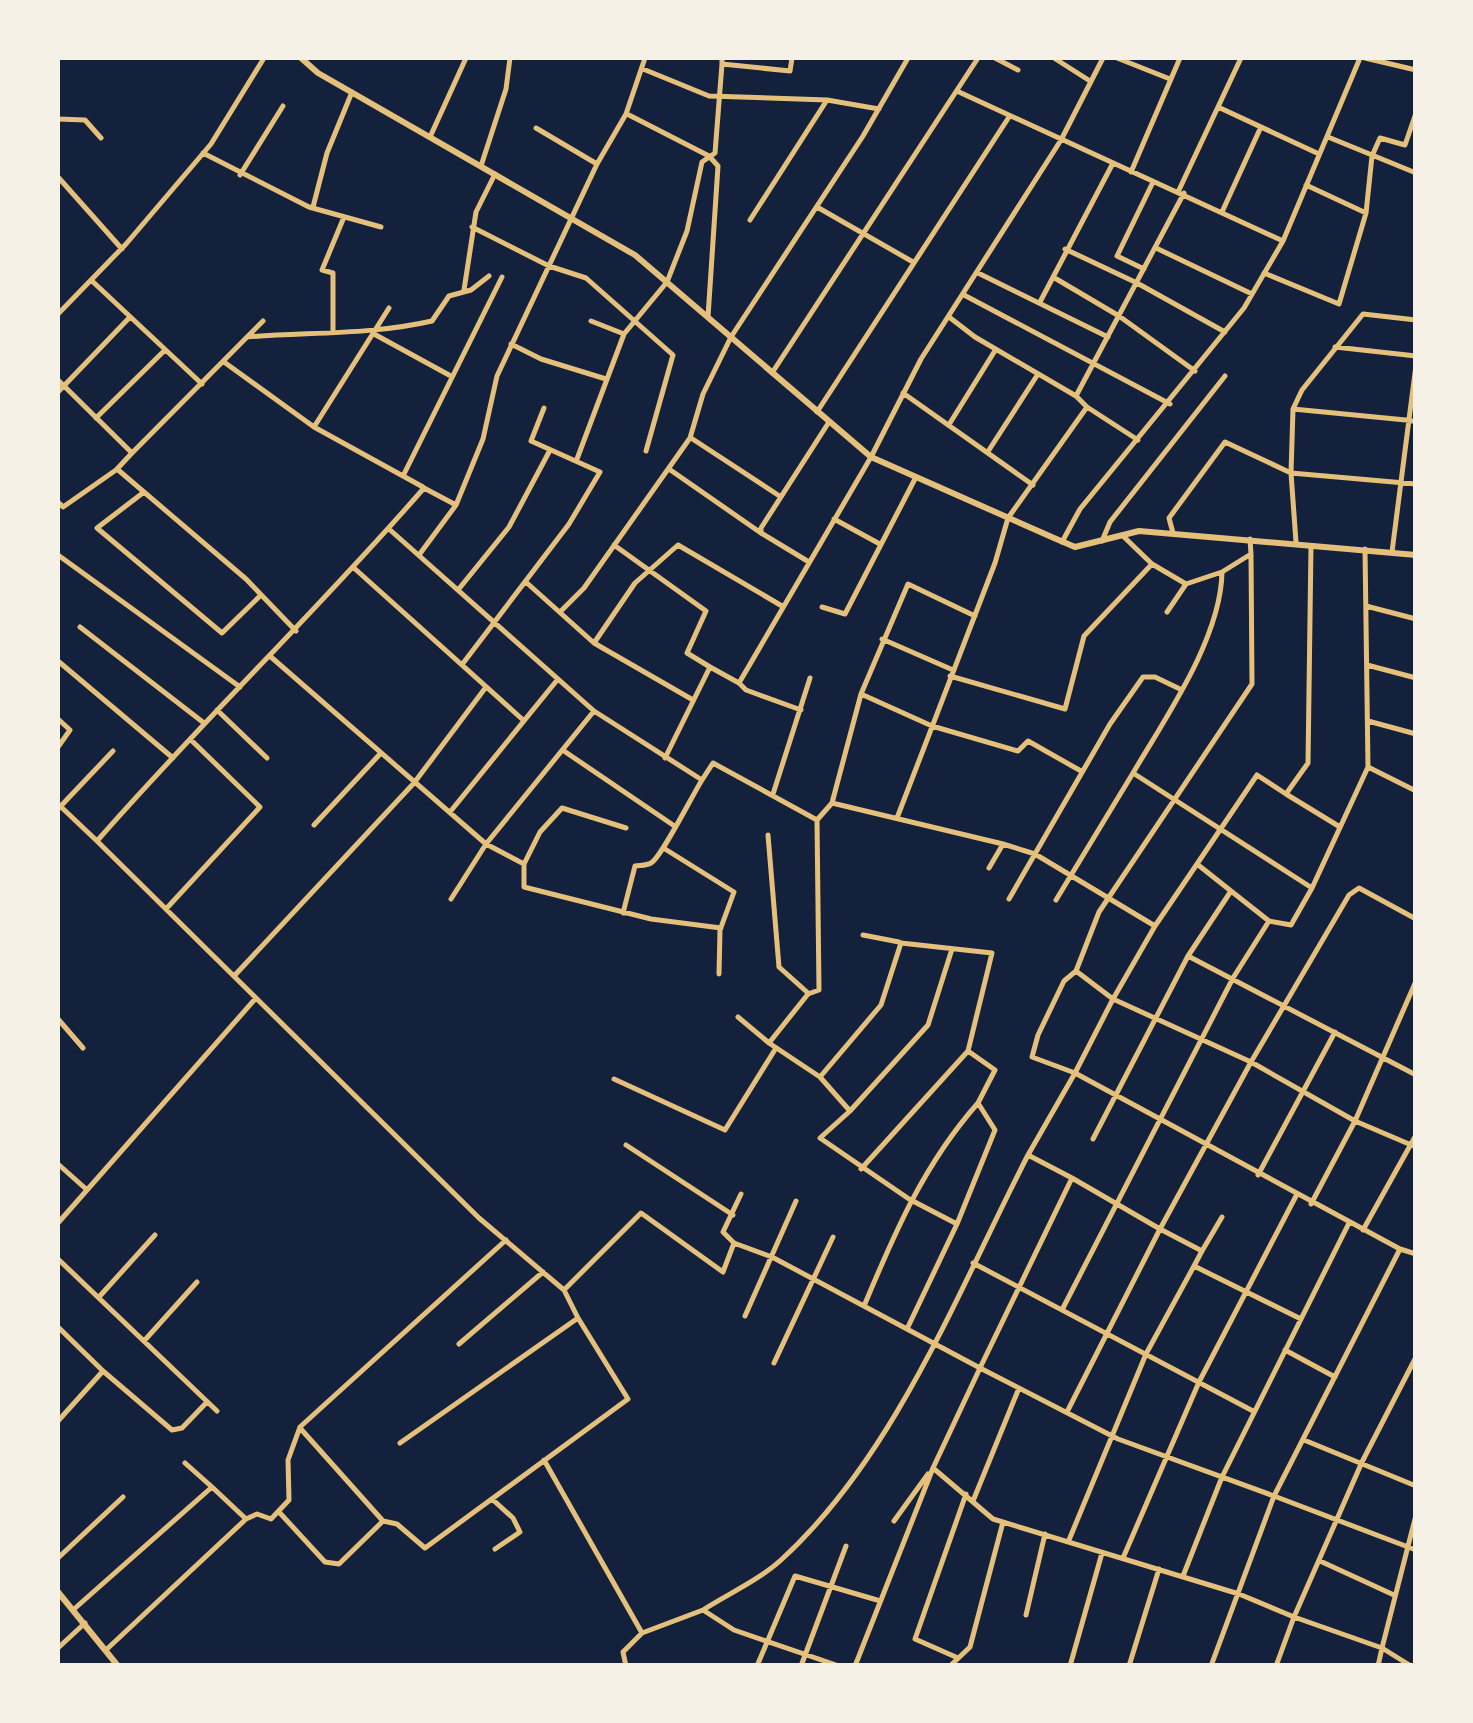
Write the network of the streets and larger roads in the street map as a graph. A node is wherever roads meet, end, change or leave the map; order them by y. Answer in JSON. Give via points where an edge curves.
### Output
{"nodes":[{"id":1,"x":264,"y":58,"type":"edge"},
{"id":2,"x":300,"y":58,"type":"edge"},
{"id":3,"x":466,"y":58,"type":"edge"},
{"id":4,"x":510,"y":58,"type":"edge"},
{"id":5,"x":645,"y":58,"type":"edge"},
{"id":6,"x":754,"y":58,"type":"edge"},
{"id":7,"x":792,"y":58,"type":"edge"},
{"id":8,"x":908,"y":58,"type":"edge"},
{"id":9,"x":978,"y":58,"type":"edge"},
{"id":10,"x":996,"y":58,"type":"edge"},
{"id":11,"x":1054,"y":58,"type":"edge"},
{"id":12,"x":1103,"y":58,"type":"edge"},
{"id":13,"x":1117,"y":58,"type":"edge"},
{"id":14,"x":1180,"y":58,"type":"edge"},
{"id":15,"x":1241,"y":58,"type":"edge"},
{"id":16,"x":1363,"y":58,"type":"edge"},
{"id":17,"x":722,"y":60,"type":"edge"},
{"id":18,"x":752,"y":67,"type":"junction"},
{"id":19,"x":643,"y":69,"type":"junction"},
{"id":20,"x":1018,"y":70,"type":"dead end"},
{"id":21,"x":1416,"y":70,"type":"edge"},
{"id":22,"x":1170,"y":79,"type":"junction"},
{"id":23,"x":1090,"y":81,"type":"junction"},
{"id":24,"x":352,"y":92,"type":"junction"},
{"id":25,"x":960,"y":92,"type":"junction"},
{"id":26,"x":720,"y":97,"type":"junction"},
{"id":27,"x":827,"y":100,"type":"junction"},
{"id":28,"x":283,"y":106,"type":"dead end"},
{"id":29,"x":1218,"y":107,"type":"junction"},
{"id":30,"x":879,"y":109,"type":"junction"},
{"id":31,"x":1416,"y":113,"type":"edge"},
{"id":32,"x":626,"y":114,"type":"junction"},
{"id":33,"x":1010,"y":116,"type":"junction"},
{"id":34,"x":58,"y":118,"type":"edge"},
{"id":35,"x":536,"y":128,"type":"dead end"},
{"id":36,"x":1260,"y":130,"type":"junction"},
{"id":37,"x":1412,"y":132,"type":"edge"},
{"id":38,"x":430,"y":137,"type":"junction"},
{"id":39,"x":101,"y":138,"type":"dead end"},
{"id":40,"x":1328,"y":138,"type":"junction"},
{"id":41,"x":1062,"y":140,"type":"junction"},
{"id":42,"x":203,"y":152,"type":"junction"},
{"id":43,"x":1320,"y":154,"type":"junction"},
{"id":44,"x":709,"y":156,"type":"junction"},
{"id":45,"x":1372,"y":156,"type":"junction"},
{"id":46,"x":1112,"y":163,"type":"junction"},
{"id":47,"x":597,"y":164,"type":"junction"},
{"id":48,"x":481,"y":166,"type":"junction"},
{"id":49,"x":1131,"y":172,"type":"junction"},
{"id":50,"x":1416,"y":173,"type":"edge"},
{"id":51,"x":240,"y":174,"type":"junction"},
{"id":52,"x":495,"y":174,"type":"junction"},
{"id":53,"x":58,"y":176,"type":"edge"},
{"id":54,"x":1153,"y":182,"type":"junction"},
{"id":55,"x":1306,"y":185,"type":"junction"},
{"id":56,"x":1182,"y":192,"type":"junction"},
{"id":57,"x":817,"y":207,"type":"junction"},
{"id":58,"x":312,"y":208,"type":"junction"},
{"id":59,"x":1222,"y":212,"type":"junction"},
{"id":60,"x":1366,"y":213,"type":"junction"},
{"id":61,"x":344,"y":216,"type":"junction"},
{"id":62,"x":572,"y":218,"type":"junction"},
{"id":63,"x":750,"y":220,"type":"dead end"},
{"id":64,"x":381,"y":227,"type":"dead end"},
{"id":65,"x":472,"y":227,"type":"junction"},
{"id":66,"x":862,"y":234,"type":"junction"},
{"id":67,"x":1283,"y":241,"type":"junction"},
{"id":68,"x":1156,"y":248,"type":"junction"},
{"id":69,"x":122,"y":249,"type":"junction"},
{"id":70,"x":1065,"y":249,"type":"junction"},
{"id":71,"x":913,"y":262,"type":"junction"},
{"id":72,"x":550,"y":266,"type":"junction"},
{"id":73,"x":1144,"y":270,"type":"junction"},
{"id":74,"x":978,"y":273,"type":"junction"},
{"id":75,"x":1264,"y":273,"type":"junction"},
{"id":76,"x":489,"y":276,"type":"dead end"},
{"id":77,"x":502,"y":277,"type":"dead end"},
{"id":78,"x":1052,"y":277,"type":"junction"},
{"id":79,"x":91,"y":280,"type":"junction"},
{"id":80,"x":667,"y":282,"type":"junction"},
{"id":81,"x":1138,"y":283,"type":"junction"},
{"id":82,"x":464,"y":290,"type":"junction"},
{"id":83,"x":1252,"y":294,"type":"junction"},
{"id":84,"x":964,"y":295,"type":"junction"},
{"id":85,"x":1040,"y":302,"type":"junction"},
{"id":86,"x":389,"y":308,"type":"dead end"},
{"id":87,"x":58,"y":314,"type":"edge"},
{"id":88,"x":1120,"y":316,"type":"junction"},
{"id":89,"x":130,"y":317,"type":"junction"},
{"id":90,"x":708,"y":317,"type":"junction"},
{"id":91,"x":949,"y":317,"type":"junction"},
{"id":92,"x":636,"y":318,"type":"junction"},
{"id":93,"x":262,"y":320,"type":"dead end"},
{"id":94,"x":1416,"y":320,"type":"edge"},
{"id":95,"x":591,"y":321,"type":"dead end"},
{"id":96,"x":332,"y":332,"type":"junction"},
{"id":97,"x":1224,"y":332,"type":"junction"},
{"id":98,"x":374,"y":334,"type":"junction"},
{"id":99,"x":624,"y":334,"type":"junction"},
{"id":100,"x":247,"y":337,"type":"junction"},
{"id":101,"x":731,"y":337,"type":"junction"},
{"id":102,"x":1108,"y":337,"type":"junction"},
{"id":103,"x":512,"y":344,"type":"junction"},
{"id":104,"x":1334,"y":347,"type":"junction"},
{"id":105,"x":996,"y":349,"type":"junction"},
{"id":106,"x":165,"y":350,"type":"junction"},
{"id":107,"x":1416,"y":356,"type":"edge"},
{"id":108,"x":224,"y":362,"type":"junction"},
{"id":109,"x":1095,"y":362,"type":"junction"},
{"id":110,"x":1416,"y":366,"type":"edge"},
{"id":111,"x":1195,"y":371,"type":"junction"},
{"id":112,"x":772,"y":373,"type":"junction"},
{"id":113,"x":1038,"y":374,"type":"junction"},
{"id":114,"x":449,"y":375,"type":"junction"},
{"id":115,"x":1226,"y":376,"type":"dead end"},
{"id":116,"x":606,"y":379,"type":"junction"},
{"id":117,"x":58,"y":380,"type":"edge"},
{"id":118,"x":202,"y":385,"type":"junction"},
{"id":119,"x":64,"y":386,"type":"junction"},
{"id":120,"x":58,"y":392,"type":"edge"},
{"id":121,"x":903,"y":394,"type":"junction"},
{"id":122,"x":1076,"y":396,"type":"junction"},
{"id":123,"x":1170,"y":404,"type":"junction"},
{"id":124,"x":1087,"y":407,"type":"junction"},
{"id":125,"x":544,"y":408,"type":"dead end"},
{"id":126,"x":1293,"y":409,"type":"junction"},
{"id":127,"x":817,"y":412,"type":"junction"},
{"id":128,"x":96,"y":418,"type":"junction"},
{"id":129,"x":1412,"y":420,"type":"edge"},
{"id":130,"x":829,"y":422,"type":"junction"},
{"id":131,"x":950,"y":423,"type":"junction"},
{"id":132,"x":314,"y":427,"type":"junction"},
{"id":133,"x":690,"y":438,"type":"junction"},
{"id":134,"x":1138,"y":440,"type":"junction"},
{"id":135,"x":988,"y":450,"type":"junction"},
{"id":136,"x":646,"y":451,"type":"dead end"},
{"id":137,"x":548,"y":452,"type":"junction"},
{"id":138,"x":132,"y":453,"type":"junction"},
{"id":139,"x":871,"y":457,"type":"junction"},
{"id":140,"x":577,"y":459,"type":"junction"},
{"id":141,"x":118,"y":469,"type":"junction"},
{"id":142,"x":669,"y":470,"type":"junction"},
{"id":143,"x":1291,"y":473,"type":"junction"},
{"id":144,"x":404,"y":474,"type":"junction"},
{"id":145,"x":916,"y":477,"type":"junction"},
{"id":146,"x":1400,"y":482,"type":"junction"},
{"id":147,"x":1416,"y":484,"type":"edge"},
{"id":148,"x":1033,"y":485,"type":"junction"},
{"id":149,"x":424,"y":488,"type":"junction"},
{"id":150,"x":144,"y":492,"type":"junction"},
{"id":151,"x":781,"y":497,"type":"junction"},
{"id":152,"x":58,"y":502,"type":"edge"},
{"id":153,"x":456,"y":505,"type":"junction"},
{"id":154,"x":1008,"y":518,"type":"junction"},
{"id":155,"x":834,"y":519,"type":"junction"},
{"id":156,"x":388,"y":529,"type":"junction"},
{"id":157,"x":762,"y":533,"type":"junction"},
{"id":158,"x":1173,"y":533,"type":"junction"},
{"id":159,"x":1124,"y":536,"type":"junction"},
{"id":160,"x":1250,"y":539,"type":"junction"},
{"id":161,"x":1062,"y":542,"type":"junction"},
{"id":162,"x":1296,"y":542,"type":"junction"},
{"id":163,"x":878,"y":543,"type":"junction"},
{"id":164,"x":1101,"y":544,"type":"junction"},
{"id":165,"x":1311,"y":544,"type":"junction"},
{"id":166,"x":614,"y":546,"type":"junction"},
{"id":167,"x":1365,"y":549,"type":"junction"},
{"id":168,"x":1392,"y":552,"type":"junction"},
{"id":169,"x":1251,"y":554,"type":"junction"},
{"id":170,"x":418,"y":555,"type":"junction"},
{"id":171,"x":1416,"y":555,"type":"edge"},
{"id":172,"x":58,"y":556,"type":"edge"},
{"id":173,"x":809,"y":562,"type":"junction"},
{"id":174,"x":1152,"y":564,"type":"junction"},
{"id":175,"x":354,"y":568,"type":"junction"},
{"id":176,"x":649,"y":571,"type":"junction"},
{"id":177,"x":1222,"y":572,"type":"junction"},
{"id":178,"x":526,"y":583,"type":"junction"},
{"id":179,"x":1186,"y":584,"type":"junction"},
{"id":180,"x":458,"y":590,"type":"junction"},
{"id":181,"x":261,"y":594,"type":"junction"},
{"id":182,"x":782,"y":606,"type":"junction"},
{"id":183,"x":1366,"y":606,"type":"junction"},
{"id":184,"x":822,"y":607,"type":"dead end"},
{"id":185,"x":561,"y":611,"type":"junction"},
{"id":186,"x":1167,"y":612,"type":"dead end"},
{"id":187,"x":975,"y":616,"type":"junction"},
{"id":188,"x":1416,"y":619,"type":"edge"},
{"id":189,"x":494,"y":621,"type":"junction"},
{"id":190,"x":80,"y":627,"type":"dead end"},
{"id":191,"x":296,"y":632,"type":"junction"},
{"id":192,"x":882,"y":639,"type":"junction"},
{"id":193,"x":594,"y":644,"type":"junction"},
{"id":194,"x":271,"y":657,"type":"junction"},
{"id":195,"x":58,"y":661,"type":"edge"},
{"id":196,"x":464,"y":662,"type":"junction"},
{"id":197,"x":1367,"y":666,"type":"junction"},
{"id":198,"x":710,"y":667,"type":"junction"},
{"id":199,"x":952,"y":673,"type":"junction"},
{"id":200,"x":810,"y":678,"type":"dead end"},
{"id":201,"x":1416,"y":678,"type":"edge"},
{"id":202,"x":558,"y":679,"type":"junction"},
{"id":203,"x":739,"y":683,"type":"junction"},
{"id":204,"x":240,"y":686,"type":"junction"},
{"id":205,"x":486,"y":687,"type":"junction"},
{"id":206,"x":1182,"y":690,"type":"junction"},
{"id":207,"x":861,"y":694,"type":"junction"},
{"id":208,"x":694,"y":700,"type":"junction"},
{"id":209,"x":217,"y":710,"type":"junction"},
{"id":210,"x":801,"y":710,"type":"junction"},
{"id":211,"x":594,"y":712,"type":"junction"},
{"id":212,"x":58,"y":719,"type":"edge"},
{"id":213,"x":522,"y":719,"type":"junction"},
{"id":214,"x":1368,"y":722,"type":"junction"},
{"id":215,"x":204,"y":723,"type":"junction"},
{"id":216,"x":930,"y":724,"type":"junction"},
{"id":217,"x":1416,"y":734,"type":"edge"},
{"id":218,"x":190,"y":739,"type":"junction"},
{"id":219,"x":58,"y":747,"type":"edge"},
{"id":220,"x":113,"y":750,"type":"dead end"},
{"id":221,"x":564,"y":750,"type":"junction"},
{"id":222,"x":380,"y":754,"type":"junction"},
{"id":223,"x":172,"y":758,"type":"junction"},
{"id":224,"x":267,"y":758,"type":"dead end"},
{"id":225,"x":665,"y":758,"type":"junction"},
{"id":226,"x":1368,"y":767,"type":"junction"},
{"id":227,"x":1082,"y":771,"type":"junction"},
{"id":228,"x":1133,"y":773,"type":"junction"},
{"id":229,"x":702,"y":780,"type":"junction"},
{"id":230,"x":414,"y":783,"type":"junction"},
{"id":231,"x":1416,"y":790,"type":"edge"},
{"id":232,"x":1286,"y":794,"type":"junction"},
{"id":233,"x":773,"y":796,"type":"junction"},
{"id":234,"x":1174,"y":798,"type":"junction"},
{"id":235,"x":832,"y":803,"type":"junction"},
{"id":236,"x":58,"y":807,"type":"edge"},
{"id":237,"x":449,"y":813,"type":"junction"},
{"id":238,"x":897,"y":818,"type":"junction"},
{"id":239,"x":817,"y":820,"type":"junction"},
{"id":240,"x":314,"y":825,"type":"dead end"},
{"id":241,"x":674,"y":825,"type":"junction"},
{"id":242,"x":1340,"y":827,"type":"junction"},
{"id":243,"x":626,"y":828,"type":"dead end"},
{"id":244,"x":1224,"y":829,"type":"junction"},
{"id":245,"x":768,"y":835,"type":"dead end"},
{"id":246,"x":97,"y":841,"type":"junction"},
{"id":247,"x":486,"y":844,"type":"junction"},
{"id":248,"x":1003,"y":844,"type":"junction"},
{"id":249,"x":665,"y":848,"type":"junction"},
{"id":250,"x":1035,"y":854,"type":"junction"},
{"id":251,"x":524,"y":864,"type":"junction"},
{"id":252,"x":1198,"y":864,"type":"junction"},
{"id":253,"x":989,"y":868,"type":"dead end"},
{"id":254,"x":1072,"y":874,"type":"junction"},
{"id":255,"x":1312,"y":888,"type":"junction"},
{"id":256,"x":1231,"y":892,"type":"junction"},
{"id":257,"x":1108,"y":898,"type":"junction"},
{"id":258,"x":452,"y":899,"type":"dead end"},
{"id":259,"x":1009,"y":899,"type":"dead end"},
{"id":260,"x":1056,"y":900,"type":"dead end"},
{"id":261,"x":166,"y":910,"type":"junction"},
{"id":262,"x":624,"y":913,"type":"junction"},
{"id":263,"x":1416,"y":919,"type":"edge"},
{"id":264,"x":1269,"y":921,"type":"junction"},
{"id":265,"x":1155,"y":926,"type":"junction"},
{"id":266,"x":721,"y":928,"type":"junction"},
{"id":267,"x":863,"y":935,"type":"dead end"},
{"id":268,"x":900,"y":942,"type":"junction"},
{"id":269,"x":952,"y":949,"type":"junction"},
{"id":270,"x":1188,"y":956,"type":"junction"},
{"id":271,"x":1076,"y":971,"type":"junction"},
{"id":272,"x":719,"y":974,"type":"dead end"},
{"id":273,"x":234,"y":976,"type":"junction"},
{"id":274,"x":1233,"y":978,"type":"junction"},
{"id":275,"x":1416,"y":981,"type":"edge"},
{"id":276,"x":808,"y":994,"type":"junction"},
{"id":277,"x":256,"y":998,"type":"junction"},
{"id":278,"x":1112,"y":999,"type":"junction"},
{"id":279,"x":1282,"y":1004,"type":"junction"},
{"id":280,"x":738,"y":1017,"type":"dead end"},
{"id":281,"x":1155,"y":1017,"type":"junction"},
{"id":282,"x":58,"y":1020,"type":"edge"},
{"id":283,"x":1335,"y":1032,"type":"junction"},
{"id":284,"x":1202,"y":1039,"type":"junction"},
{"id":285,"x":769,"y":1044,"type":"junction"},
{"id":286,"x":83,"y":1048,"type":"dead end"},
{"id":287,"x":776,"y":1048,"type":"junction"},
{"id":288,"x":968,"y":1051,"type":"junction"},
{"id":289,"x":1380,"y":1057,"type":"junction"},
{"id":290,"x":1251,"y":1062,"type":"junction"},
{"id":291,"x":1075,"y":1073,"type":"junction"},
{"id":292,"x":1416,"y":1076,"type":"edge"},
{"id":293,"x":820,"y":1077,"type":"junction"},
{"id":294,"x":614,"y":1079,"type":"dead end"},
{"id":295,"x":1304,"y":1092,"type":"junction"},
{"id":296,"x":1116,"y":1093,"type":"junction"},
{"id":297,"x":978,"y":1104,"type":"junction"},
{"id":298,"x":850,"y":1110,"type":"junction"},
{"id":299,"x":1162,"y":1118,"type":"junction"},
{"id":300,"x":1355,"y":1121,"type":"junction"},
{"id":301,"x":1416,"y":1134,"type":"edge"},
{"id":302,"x":1093,"y":1139,"type":"dead end"},
{"id":303,"x":626,"y":1144,"type":"dead end"},
{"id":304,"x":1206,"y":1144,"type":"junction"},
{"id":305,"x":1413,"y":1146,"type":"edge"},
{"id":306,"x":1028,"y":1155,"type":"junction"},
{"id":307,"x":58,"y":1164,"type":"edge"},
{"id":308,"x":861,"y":1169,"type":"junction"},
{"id":309,"x":1258,"y":1175,"type":"junction"},
{"id":310,"x":1072,"y":1178,"type":"junction"},
{"id":311,"x":86,"y":1189,"type":"junction"},
{"id":312,"x":741,"y":1194,"type":"dead end"},
{"id":313,"x":1296,"y":1196,"type":"junction"},
{"id":314,"x":909,"y":1199,"type":"junction"},
{"id":315,"x":796,"y":1201,"type":"dead end"},
{"id":316,"x":1116,"y":1203,"type":"junction"},
{"id":317,"x":1311,"y":1204,"type":"junction"},
{"id":318,"x":733,"y":1215,"type":"junction"},
{"id":319,"x":1222,"y":1217,"type":"dead end"},
{"id":320,"x":58,"y":1223,"type":"edge"},
{"id":321,"x":1350,"y":1223,"type":"junction"},
{"id":322,"x":957,"y":1224,"type":"junction"},
{"id":323,"x":1160,"y":1229,"type":"junction"},
{"id":324,"x":1362,"y":1230,"type":"junction"},
{"id":325,"x":155,"y":1236,"type":"dead end"},
{"id":326,"x":834,"y":1237,"type":"dead end"},
{"id":327,"x":506,"y":1240,"type":"junction"},
{"id":328,"x":734,"y":1242,"type":"junction"},
{"id":329,"x":1400,"y":1249,"type":"junction"},
{"id":330,"x":1202,"y":1252,"type":"junction"},
{"id":331,"x":1416,"y":1254,"type":"edge"},
{"id":332,"x":772,"y":1258,"type":"junction"},
{"id":333,"x":58,"y":1259,"type":"edge"},
{"id":334,"x":973,"y":1262,"type":"junction"},
{"id":335,"x":1194,"y":1266,"type":"junction"},
{"id":336,"x":543,"y":1272,"type":"junction"},
{"id":337,"x":814,"y":1280,"type":"junction"},
{"id":338,"x":197,"y":1282,"type":"dead end"},
{"id":339,"x":1022,"y":1286,"type":"junction"},
{"id":340,"x":564,"y":1290,"type":"junction"},
{"id":341,"x":1246,"y":1292,"type":"junction"},
{"id":342,"x":99,"y":1297,"type":"junction"},
{"id":343,"x":864,"y":1306,"type":"junction"},
{"id":344,"x":1063,"y":1308,"type":"junction"},
{"id":345,"x":745,"y":1316,"type":"dead end"},
{"id":346,"x":578,"y":1318,"type":"junction"},
{"id":347,"x":1302,"y":1319,"type":"junction"},
{"id":348,"x":907,"y":1329,"type":"junction"},
{"id":349,"x":59,"y":1330,"type":"edge"},
{"id":350,"x":1106,"y":1333,"type":"junction"},
{"id":351,"x":144,"y":1341,"type":"junction"},
{"id":352,"x":932,"y":1342,"type":"junction"},
{"id":353,"x":459,"y":1344,"type":"dead end"},
{"id":354,"x":1285,"y":1350,"type":"junction"},
{"id":355,"x":1146,"y":1354,"type":"junction"},
{"id":356,"x":1416,"y":1356,"type":"edge"},
{"id":357,"x":774,"y":1363,"type":"dead end"},
{"id":358,"x":980,"y":1368,"type":"junction"},
{"id":359,"x":103,"y":1371,"type":"junction"},
{"id":360,"x":1336,"y":1378,"type":"junction"},
{"id":361,"x":1198,"y":1382,"type":"junction"},
{"id":362,"x":1019,"y":1388,"type":"junction"},
{"id":363,"x":207,"y":1402,"type":"junction"},
{"id":364,"x":217,"y":1411,"type":"dead end"},
{"id":365,"x":1067,"y":1412,"type":"junction"},
{"id":366,"x":1254,"y":1412,"type":"junction"},
{"id":367,"x":58,"y":1421,"type":"edge"},
{"id":368,"x":300,"y":1427,"type":"junction"},
{"id":369,"x":1113,"y":1436,"type":"junction"},
{"id":370,"x":1304,"y":1440,"type":"junction"},
{"id":371,"x":400,"y":1443,"type":"dead end"},
{"id":372,"x":1164,"y":1455,"type":"junction"},
{"id":373,"x":544,"y":1460,"type":"junction"},
{"id":374,"x":1362,"y":1462,"type":"junction"},
{"id":375,"x":185,"y":1463,"type":"dead end"},
{"id":376,"x":933,"y":1468,"type":"junction"},
{"id":377,"x":1222,"y":1476,"type":"junction"},
{"id":378,"x":1416,"y":1486,"type":"edge"},
{"id":379,"x":212,"y":1487,"type":"junction"},
{"id":380,"x":966,"y":1494,"type":"junction"},
{"id":381,"x":1274,"y":1496,"type":"junction"},
{"id":382,"x":124,"y":1497,"type":"dead end"},
{"id":383,"x":492,"y":1499,"type":"junction"},
{"id":384,"x":973,"y":1500,"type":"junction"},
{"id":385,"x":278,"y":1512,"type":"junction"},
{"id":386,"x":1416,"y":1515,"type":"edge"},
{"id":387,"x":246,"y":1519,"type":"junction"},
{"id":388,"x":1336,"y":1519,"type":"junction"},
{"id":389,"x":383,"y":1520,"type":"junction"},
{"id":390,"x":894,"y":1521,"type":"dead end"},
{"id":391,"x":1003,"y":1522,"type":"junction"},
{"id":392,"x":1045,"y":1534,"type":"junction"},
{"id":393,"x":1068,"y":1542,"type":"junction"},
{"id":394,"x":846,"y":1546,"type":"dead end"},
{"id":395,"x":1405,"y":1546,"type":"junction"},
{"id":396,"x":495,"y":1549,"type":"dead end"},
{"id":397,"x":1416,"y":1550,"type":"edge"},
{"id":398,"x":1103,"y":1552,"type":"junction"},
{"id":399,"x":58,"y":1558,"type":"edge"},
{"id":400,"x":1123,"y":1558,"type":"junction"},
{"id":401,"x":1320,"y":1562,"type":"junction"},
{"id":402,"x":1160,"y":1569,"type":"junction"},
{"id":403,"x":1183,"y":1576,"type":"junction"},
{"id":404,"x":832,"y":1584,"type":"junction"},
{"id":405,"x":58,"y":1592,"type":"edge"},
{"id":406,"x":1239,"y":1594,"type":"junction"},
{"id":407,"x":1394,"y":1595,"type":"junction"},
{"id":408,"x":877,"y":1600,"type":"junction"},
{"id":409,"x":73,"y":1610,"type":"junction"},
{"id":410,"x":703,"y":1610,"type":"junction"},
{"id":411,"x":1026,"y":1616,"type":"dead end"},
{"id":412,"x":1294,"y":1617,"type":"junction"},
{"id":413,"x":85,"y":1623,"type":"junction"},
{"id":414,"x":642,"y":1633,"type":"junction"},
{"id":415,"x":766,"y":1641,"type":"junction"},
{"id":416,"x":58,"y":1648,"type":"edge"},
{"id":417,"x":1382,"y":1648,"type":"junction"},
{"id":418,"x":106,"y":1649,"type":"junction"},
{"id":419,"x":806,"y":1654,"type":"junction"},
{"id":420,"x":958,"y":1658,"type":"junction"},
{"id":421,"x":1278,"y":1665,"type":"edge"},
{"id":422,"x":118,"y":1666,"type":"edge"},
{"id":423,"x":626,"y":1666,"type":"edge"},
{"id":424,"x":757,"y":1666,"type":"edge"},
{"id":425,"x":802,"y":1666,"type":"edge"},
{"id":426,"x":839,"y":1666,"type":"edge"},
{"id":427,"x":855,"y":1666,"type":"edge"},
{"id":428,"x":950,"y":1666,"type":"edge"},
{"id":429,"x":1070,"y":1666,"type":"edge"},
{"id":430,"x":1129,"y":1666,"type":"edge"},
{"id":431,"x":1211,"y":1666,"type":"edge"},
{"id":432,"x":1378,"y":1666,"type":"edge"},
{"id":433,"x":1412,"y":1666,"type":"edge"}],
"edges":[{"from":1,"to":42,"type":"street"},
{"from":2,"to":24,"type":"street"},
{"from":3,"to":38,"type":"street"},
{"from":4,"to":48,"type":"street"},
{"from":5,"to":19,"type":"street"},
{"from":6,"to":18,"type":"street"},
{"from":7,"to":18,"type":"street","via":[[790,72]]},
{"from":8,"to":30,"type":"street"},
{"from":9,"to":25,"type":"street"},
{"from":10,"to":20,"type":"street"},
{"from":11,"to":23,"type":"street"},
{"from":12,"to":23,"type":"street"},
{"from":13,"to":22,"type":"street"},
{"from":14,"to":22,"type":"street"},
{"from":15,"to":29,"type":"street"},
{"from":16,"to":21,"type":"street"},
{"from":16,"to":40,"type":"street"},
{"from":17,"to":18,"type":"street"},
{"from":17,"to":26,"type":"street"},
{"from":19,"to":26,"type":"street"},
{"from":19,"to":32,"type":"street"},
{"from":22,"to":49,"type":"street"},
{"from":23,"to":41,"type":"street"},
{"from":24,"to":38,"type":"street"},
{"from":24,"to":58,"type":"street"},
{"from":25,"to":33,"type":"street"},
{"from":25,"to":66,"type":"street"},
{"from":26,"to":27,"type":"street"},
{"from":26,"to":44,"type":"street","via":[[715,153]]},
{"from":27,"to":30,"type":"street"},
{"from":27,"to":63,"type":"street"},
{"from":28,"to":51,"type":"street"},
{"from":29,"to":36,"type":"street"},
{"from":29,"to":56,"type":"street"},
{"from":30,"to":57,"type":"street"},
{"from":31,"to":37,"type":"street"},
{"from":32,"to":44,"type":"street"},
{"from":32,"to":47,"type":"street"},
{"from":33,"to":41,"type":"street"},
{"from":33,"to":71,"type":"street"},
{"from":34,"to":39,"type":"street","via":[[86,120]]},
{"from":35,"to":47,"type":"street"},
{"from":36,"to":43,"type":"street"},
{"from":36,"to":59,"type":"street"},
{"from":37,"to":45,"type":"street","via":[[1404,145],[1380,138]]},
{"from":38,"to":48,"type":"street"},
{"from":40,"to":43,"type":"street"},
{"from":40,"to":45,"type":"street"},
{"from":41,"to":46,"type":"street"},
{"from":41,"to":74,"type":"street"},
{"from":42,"to":51,"type":"street"},
{"from":42,"to":69,"type":"street"},
{"from":43,"to":55,"type":"street"},
{"from":44,"to":80,"type":"street"},
{"from":44,"to":90,"type":"street","via":[[718,166]]},
{"from":45,"to":50,"type":"street"},
{"from":45,"to":60,"type":"street"},
{"from":46,"to":49,"type":"street"},
{"from":46,"to":70,"type":"street"},
{"from":47,"to":62,"type":"street"},
{"from":48,"to":52,"type":"street"},
{"from":49,"to":54,"type":"street"},
{"from":51,"to":58,"type":"street"},
{"from":52,"to":62,"type":"street"},
{"from":52,"to":65,"type":"street"},
{"from":53,"to":69,"type":"street"},
{"from":54,"to":56,"type":"street"},
{"from":54,"to":73,"type":"street","via":[[1117,256]]},
{"from":55,"to":60,"type":"street"},
{"from":55,"to":67,"type":"street"},
{"from":56,"to":59,"type":"street"},
{"from":56,"to":68,"type":"street"},
{"from":57,"to":66,"type":"street"},
{"from":57,"to":101,"type":"street"},
{"from":58,"to":61,"type":"street"},
{"from":59,"to":67,"type":"street"},
{"from":60,"to":75,"type":"street","via":[[1339,304]]},
{"from":61,"to":64,"type":"street"},
{"from":61,"to":96,"type":"street","via":[[322,270],[333,273]]},
{"from":62,"to":72,"type":"street"},
{"from":62,"to":80,"type":"street","via":[[635,254]]},
{"from":65,"to":72,"type":"street"},
{"from":65,"to":82,"type":"street"},
{"from":66,"to":71,"type":"street"},
{"from":66,"to":112,"type":"street"},
{"from":67,"to":75,"type":"street"},
{"from":68,"to":73,"type":"street"},
{"from":68,"to":83,"type":"street"},
{"from":69,"to":79,"type":"street"},
{"from":70,"to":78,"type":"street"},
{"from":70,"to":81,"type":"street"},
{"from":71,"to":127,"type":"street"},
{"from":72,"to":92,"type":"street","via":[[586,278]]},
{"from":72,"to":103,"type":"street"},
{"from":73,"to":81,"type":"street"},
{"from":74,"to":84,"type":"street"},
{"from":74,"to":85,"type":"street"},
{"from":75,"to":83,"type":"street"},
{"from":76,"to":82,"type":"street"},
{"from":77,"to":114,"type":"street"},
{"from":78,"to":85,"type":"street"},
{"from":78,"to":88,"type":"street"},
{"from":79,"to":87,"type":"street"},
{"from":79,"to":89,"type":"street"},
{"from":80,"to":90,"type":"street"},
{"from":80,"to":92,"type":"street"},
{"from":81,"to":88,"type":"street"},
{"from":81,"to":97,"type":"street"},
{"from":82,"to":98,"type":"street","via":[[449,296],[432,321]]},
{"from":83,"to":97,"type":"street"},
{"from":84,"to":91,"type":"street"},
{"from":84,"to":109,"type":"street"},
{"from":85,"to":102,"type":"street"},
{"from":86,"to":98,"type":"street"},
{"from":88,"to":102,"type":"street"},
{"from":88,"to":111,"type":"street"},
{"from":89,"to":106,"type":"street"},
{"from":89,"to":119,"type":"street"},
{"from":90,"to":101,"type":"street"},
{"from":91,"to":105,"type":"street"},
{"from":91,"to":121,"type":"street"},
{"from":92,"to":99,"type":"street"},
{"from":92,"to":136,"type":"street","via":[[673,355]]},
{"from":93,"to":100,"type":"street"},
{"from":94,"to":104,"type":"street","via":[[1363,314]]},
{"from":95,"to":99,"type":"street"},
{"from":96,"to":98,"type":"street"},
{"from":96,"to":100,"type":"street"},
{"from":97,"to":111,"type":"street"},
{"from":98,"to":114,"type":"street"},
{"from":98,"to":132,"type":"street"},
{"from":99,"to":116,"type":"street"},
{"from":100,"to":108,"type":"street"},
{"from":101,"to":112,"type":"street"},
{"from":101,"to":133,"type":"street"},
{"from":102,"to":109,"type":"street"},
{"from":103,"to":116,"type":"street"},
{"from":103,"to":153,"type":"street"},
{"from":104,"to":107,"type":"street"},
{"from":104,"to":126,"type":"street"},
{"from":105,"to":113,"type":"street"},
{"from":105,"to":131,"type":"street"},
{"from":106,"to":118,"type":"street"},
{"from":106,"to":128,"type":"street"},
{"from":108,"to":118,"type":"street"},
{"from":108,"to":132,"type":"street"},
{"from":109,"to":122,"type":"street"},
{"from":109,"to":123,"type":"street"},
{"from":110,"to":129,"type":"street"},
{"from":111,"to":123,"type":"street"},
{"from":112,"to":127,"type":"street"},
{"from":113,"to":122,"type":"street"},
{"from":113,"to":135,"type":"street"},
{"from":114,"to":144,"type":"street"},
{"from":115,"to":164,"type":"street","via":[[1110,522]]},
{"from":116,"to":140,"type":"street"},
{"from":117,"to":119,"type":"street"},
{"from":118,"to":138,"type":"street"},
{"from":119,"to":120,"type":"street"},
{"from":119,"to":128,"type":"street"},
{"from":121,"to":131,"type":"street"},
{"from":121,"to":139,"type":"street"},
{"from":122,"to":124,"type":"street"},
{"from":123,"to":134,"type":"street"},
{"from":124,"to":134,"type":"street"},
{"from":124,"to":148,"type":"street"},
{"from":125,"to":137,"type":"street","via":[[532,441]]},
{"from":126,"to":129,"type":"street"},
{"from":126,"to":143,"type":"street"},
{"from":127,"to":130,"type":"street"},
{"from":128,"to":138,"type":"street"},
{"from":129,"to":146,"type":"street"},
{"from":130,"to":139,"type":"street"},
{"from":130,"to":151,"type":"street"},
{"from":131,"to":135,"type":"street"},
{"from":132,"to":144,"type":"street"},
{"from":133,"to":142,"type":"street"},
{"from":133,"to":151,"type":"street"},
{"from":134,"to":161,"type":"street","via":[[1080,509]]},
{"from":135,"to":148,"type":"street"},
{"from":137,"to":140,"type":"street"},
{"from":137,"to":180,"type":"street","via":[[509,527]]},
{"from":138,"to":141,"type":"street"},
{"from":139,"to":145,"type":"street"},
{"from":139,"to":155,"type":"street"},
{"from":140,"to":178,"type":"street","via":[[600,472]]},
{"from":141,"to":150,"type":"street"},
{"from":141,"to":152,"type":"street","via":[[62,507]]},
{"from":142,"to":157,"type":"street"},
{"from":142,"to":166,"type":"street"},
{"from":143,"to":146,"type":"street"},
{"from":143,"to":158,"type":"street","via":[[1225,442],[1169,518]]},
{"from":143,"to":162,"type":"street"},
{"from":144,"to":149,"type":"street"},
{"from":145,"to":154,"type":"street"},
{"from":145,"to":163,"type":"street"},
{"from":146,"to":147,"type":"street"},
{"from":146,"to":168,"type":"street"},
{"from":148,"to":154,"type":"street"},
{"from":149,"to":153,"type":"street"},
{"from":149,"to":156,"type":"street"},
{"from":150,"to":181,"type":"street"},
{"from":150,"to":181,"type":"street","via":[[97,528],[222,632]]},
{"from":151,"to":157,"type":"street"},
{"from":153,"to":170,"type":"street"},
{"from":154,"to":161,"type":"street"},
{"from":154,"to":187,"type":"street"},
{"from":155,"to":163,"type":"street"},
{"from":155,"to":173,"type":"street"},
{"from":156,"to":170,"type":"street"},
{"from":156,"to":175,"type":"street"},
{"from":157,"to":173,"type":"street"},
{"from":158,"to":159,"type":"street"},
{"from":158,"to":160,"type":"street"},
{"from":159,"to":164,"type":"street"},
{"from":159,"to":174,"type":"street"},
{"from":160,"to":162,"type":"street"},
{"from":160,"to":169,"type":"street"},
{"from":161,"to":164,"type":"street"},
{"from":162,"to":165,"type":"street"},
{"from":163,"to":184,"type":"street","via":[[845,614]]},
{"from":165,"to":167,"type":"street"},
{"from":165,"to":232,"type":"street","via":[[1308,762]]},
{"from":166,"to":176,"type":"street"},
{"from":166,"to":185,"type":"street"},
{"from":167,"to":168,"type":"street"},
{"from":167,"to":183,"type":"street"},
{"from":168,"to":171,"type":"street"},
{"from":169,"to":177,"type":"street"},
{"from":169,"to":234,"type":"street","via":[[1252,684]]},
{"from":170,"to":180,"type":"street"},
{"from":172,"to":204,"type":"street"},
{"from":173,"to":182,"type":"street"},
{"from":174,"to":179,"type":"street"},
{"from":174,"to":199,"type":"street","via":[[1084,636],[1065,709]]},
{"from":175,"to":191,"type":"street"},
{"from":175,"to":196,"type":"street"},
{"from":176,"to":182,"type":"street","via":[[684,545]]},
{"from":176,"to":193,"type":"street"},
{"from":176,"to":198,"type":"street","via":[[706,611],[687,653]]},
{"from":177,"to":179,"type":"street"},
{"from":177,"to":206,"type":"street","via":[[1222,598]]},
{"from":178,"to":185,"type":"street"},
{"from":178,"to":189,"type":"street"},
{"from":179,"to":186,"type":"street"},
{"from":180,"to":189,"type":"street"},
{"from":181,"to":191,"type":"street"},
{"from":182,"to":203,"type":"street"},
{"from":183,"to":188,"type":"street"},
{"from":183,"to":197,"type":"street"},
{"from":185,"to":193,"type":"street"},
{"from":187,"to":192,"type":"street","via":[[908,584]]},
{"from":187,"to":199,"type":"street"},
{"from":189,"to":196,"type":"street"},
{"from":189,"to":202,"type":"street"},
{"from":190,"to":215,"type":"street"},
{"from":191,"to":194,"type":"street"},
{"from":192,"to":199,"type":"street"},
{"from":192,"to":207,"type":"street"},
{"from":193,"to":208,"type":"street"},
{"from":194,"to":204,"type":"street"},
{"from":194,"to":222,"type":"street"},
{"from":195,"to":223,"type":"street"},
{"from":196,"to":205,"type":"street"},
{"from":197,"to":201,"type":"street"},
{"from":197,"to":214,"type":"street"},
{"from":198,"to":203,"type":"street"},
{"from":198,"to":208,"type":"street"},
{"from":199,"to":216,"type":"street"},
{"from":200,"to":210,"type":"street"},
{"from":202,"to":211,"type":"street"},
{"from":202,"to":213,"type":"street"},
{"from":203,"to":210,"type":"street"},
{"from":204,"to":209,"type":"street"},
{"from":205,"to":213,"type":"street"},
{"from":205,"to":230,"type":"street"},
{"from":206,"to":227,"type":"street","via":[[1143,678]]},
{"from":206,"to":228,"type":"street"},
{"from":207,"to":216,"type":"street"},
{"from":207,"to":235,"type":"street"},
{"from":208,"to":225,"type":"street"},
{"from":209,"to":215,"type":"street"},
{"from":209,"to":224,"type":"street"},
{"from":210,"to":233,"type":"street"},
{"from":211,"to":221,"type":"street"},
{"from":211,"to":225,"type":"street"},
{"from":212,"to":219,"type":"street","via":[[70,730]]},
{"from":213,"to":237,"type":"street"},
{"from":214,"to":217,"type":"street"},
{"from":214,"to":226,"type":"street"},
{"from":215,"to":218,"type":"street"},
{"from":216,"to":227,"type":"street","via":[[1018,750],[1028,742]]},
{"from":216,"to":238,"type":"street"},
{"from":218,"to":223,"type":"street"},
{"from":218,"to":261,"type":"street","via":[[260,807]]},
{"from":220,"to":236,"type":"street"},
{"from":221,"to":241,"type":"street"},
{"from":221,"to":247,"type":"street"},
{"from":222,"to":230,"type":"street"},
{"from":222,"to":240,"type":"street"},
{"from":223,"to":246,"type":"street"},
{"from":225,"to":229,"type":"street"},
{"from":226,"to":231,"type":"street"},
{"from":226,"to":242,"type":"street"},
{"from":227,"to":250,"type":"street"},
{"from":228,"to":234,"type":"street"},
{"from":228,"to":254,"type":"street"},
{"from":229,"to":233,"type":"street","via":[[714,763]]},
{"from":229,"to":241,"type":"street"},
{"from":230,"to":237,"type":"street"},
{"from":230,"to":273,"type":"street"},
{"from":232,"to":242,"type":"street"},
{"from":232,"to":244,"type":"street","via":[[1257,775]]},
{"from":233,"to":239,"type":"street"},
{"from":234,"to":244,"type":"street"},
{"from":234,"to":257,"type":"street"},
{"from":235,"to":238,"type":"street"},
{"from":235,"to":239,"type":"street"},
{"from":236,"to":246,"type":"street"},
{"from":237,"to":247,"type":"street"},
{"from":238,"to":248,"type":"street"},
{"from":239,"to":276,"type":"street","via":[[819,990]]},
{"from":241,"to":249,"type":"street"},
{"from":242,"to":255,"type":"street"},
{"from":243,"to":251,"type":"street","via":[[562,808]]},
{"from":244,"to":252,"type":"street"},
{"from":244,"to":255,"type":"street"},
{"from":245,"to":276,"type":"street","via":[[779,967]]},
{"from":246,"to":261,"type":"street"},
{"from":247,"to":251,"type":"street"},
{"from":247,"to":258,"type":"street"},
{"from":248,"to":250,"type":"street"},
{"from":248,"to":253,"type":"street"},
{"from":249,"to":262,"type":"street","via":[[652,864],[635,866]]},
{"from":249,"to":266,"type":"street","via":[[734,892]]},
{"from":250,"to":254,"type":"street"},
{"from":250,"to":259,"type":"street"},
{"from":251,"to":262,"type":"street","via":[[524,887]]},
{"from":252,"to":256,"type":"street"},
{"from":252,"to":265,"type":"street"},
{"from":254,"to":257,"type":"street"},
{"from":254,"to":260,"type":"street"},
{"from":255,"to":264,"type":"street","via":[[1291,925]]},
{"from":256,"to":264,"type":"street"},
{"from":256,"to":270,"type":"street"},
{"from":257,"to":265,"type":"street"},
{"from":257,"to":271,"type":"street"},
{"from":261,"to":273,"type":"street"},
{"from":262,"to":266,"type":"street"},
{"from":263,"to":279,"type":"street","via":[[1359,888],[1342,904]]},
{"from":264,"to":274,"type":"street"},
{"from":265,"to":278,"type":"street"},
{"from":266,"to":272,"type":"street"},
{"from":267,"to":268,"type":"street"},
{"from":268,"to":269,"type":"street"},
{"from":268,"to":293,"type":"street","via":[[880,1005]]},
{"from":269,"to":288,"type":"street","via":[[992,954]]},
{"from":269,"to":298,"type":"street","via":[[928,1025]]},
{"from":270,"to":274,"type":"street"},
{"from":270,"to":281,"type":"street"},
{"from":271,"to":278,"type":"street"},
{"from":271,"to":291,"type":"street","via":[[1064,982],[1030,1052],[1037,1061]]},
{"from":273,"to":277,"type":"street"},
{"from":274,"to":279,"type":"street"},
{"from":274,"to":284,"type":"street"},
{"from":275,"to":289,"type":"street"},
{"from":276,"to":285,"type":"street"},
{"from":277,"to":311,"type":"street"},
{"from":277,"to":327,"type":"street"},
{"from":278,"to":281,"type":"street"},
{"from":278,"to":291,"type":"street"},
{"from":279,"to":283,"type":"street"},
{"from":279,"to":290,"type":"street"},
{"from":280,"to":285,"type":"street"},
{"from":281,"to":284,"type":"street"},
{"from":281,"to":296,"type":"street"},
{"from":282,"to":286,"type":"street"},
{"from":283,"to":289,"type":"street"},
{"from":283,"to":295,"type":"street"},
{"from":284,"to":290,"type":"street"},
{"from":284,"to":299,"type":"street"},
{"from":285,"to":287,"type":"street"},
{"from":287,"to":293,"type":"street"},
{"from":287,"to":294,"type":"street","via":[[724,1130]]},
{"from":288,"to":297,"type":"street","via":[[995,1070]]},
{"from":288,"to":308,"type":"street"},
{"from":289,"to":292,"type":"street"},
{"from":289,"to":300,"type":"street"},
{"from":290,"to":295,"type":"street"},
{"from":290,"to":304,"type":"street"},
{"from":291,"to":296,"type":"street"},
{"from":291,"to":306,"type":"street"},
{"from":293,"to":298,"type":"street"},
{"from":295,"to":300,"type":"street"},
{"from":295,"to":309,"type":"street"},
{"from":296,"to":299,"type":"street"},
{"from":296,"to":302,"type":"street"},
{"from":297,"to":314,"type":"street","via":[[947,1138]]},
{"from":297,"to":322,"type":"street","via":[[995,1130]]},
{"from":298,"to":308,"type":"street","via":[[820,1138]]},
{"from":299,"to":304,"type":"street"},
{"from":299,"to":316,"type":"street"},
{"from":300,"to":305,"type":"street"},
{"from":300,"to":317,"type":"street"},
{"from":301,"to":305,"type":"street"},
{"from":303,"to":318,"type":"street"},
{"from":304,"to":309,"type":"street"},
{"from":304,"to":323,"type":"street"},
{"from":305,"to":324,"type":"street"},
{"from":306,"to":310,"type":"street"},
{"from":306,"to":334,"type":"street"},
{"from":307,"to":311,"type":"street"},
{"from":308,"to":314,"type":"street"},
{"from":309,"to":313,"type":"street"},
{"from":310,"to":316,"type":"street"},
{"from":310,"to":339,"type":"street"},
{"from":311,"to":320,"type":"street"},
{"from":312,"to":318,"type":"street"},
{"from":313,"to":317,"type":"street"},
{"from":313,"to":341,"type":"street"},
{"from":314,"to":322,"type":"street"},
{"from":314,"to":343,"type":"street"},
{"from":315,"to":332,"type":"street"},
{"from":316,"to":323,"type":"street"},
{"from":316,"to":344,"type":"street"},
{"from":317,"to":321,"type":"street"},
{"from":318,"to":328,"type":"street","via":[[724,1232]]},
{"from":319,"to":330,"type":"street"},
{"from":321,"to":324,"type":"street"},
{"from":321,"to":347,"type":"street"},
{"from":322,"to":348,"type":"street"},
{"from":323,"to":330,"type":"street"},
{"from":323,"to":350,"type":"street"},
{"from":324,"to":329,"type":"street"},
{"from":325,"to":342,"type":"street"},
{"from":326,"to":337,"type":"street"},
{"from":327,"to":336,"type":"street"},
{"from":327,"to":368,"type":"street"},
{"from":328,"to":332,"type":"street"},
{"from":328,"to":340,"type":"street","via":[[724,1272],[641,1214]]},
{"from":329,"to":331,"type":"street"},
{"from":329,"to":360,"type":"street"},
{"from":330,"to":335,"type":"street"},
{"from":332,"to":337,"type":"street"},
{"from":332,"to":345,"type":"street"},
{"from":333,"to":342,"type":"street"},
{"from":334,"to":339,"type":"street"},
{"from":334,"to":352,"type":"street"},
{"from":335,"to":341,"type":"street"},
{"from":335,"to":355,"type":"street"},
{"from":336,"to":340,"type":"street"},
{"from":336,"to":353,"type":"street"},
{"from":337,"to":343,"type":"street"},
{"from":337,"to":357,"type":"street"},
{"from":338,"to":351,"type":"street"},
{"from":339,"to":344,"type":"street"},
{"from":339,"to":358,"type":"street"},
{"from":340,"to":346,"type":"street"},
{"from":341,"to":347,"type":"street"},
{"from":341,"to":361,"type":"street"},
{"from":342,"to":351,"type":"street"},
{"from":343,"to":348,"type":"street"},
{"from":344,"to":350,"type":"street"},
{"from":346,"to":371,"type":"street"},
{"from":346,"to":373,"type":"street","via":[[628,1399]]},
{"from":347,"to":354,"type":"street"},
{"from":348,"to":352,"type":"street"},
{"from":349,"to":359,"type":"street"},
{"from":350,"to":355,"type":"street"},
{"from":350,"to":365,"type":"street"},
{"from":351,"to":363,"type":"street"},
{"from":352,"to":358,"type":"street"},
{"from":352,"to":410,"type":"street","via":[[888,1426],[826,1510],[779,1562]]},
{"from":354,"to":360,"type":"street"},
{"from":354,"to":366,"type":"street"},
{"from":355,"to":361,"type":"street"},
{"from":355,"to":369,"type":"street"},
{"from":356,"to":374,"type":"street"},
{"from":358,"to":362,"type":"street"},
{"from":358,"to":376,"type":"street"},
{"from":359,"to":363,"type":"street","via":[[172,1430]]},
{"from":359,"to":367,"type":"street"},
{"from":360,"to":370,"type":"street"},
{"from":361,"to":366,"type":"street"},
{"from":361,"to":372,"type":"street"},
{"from":362,"to":365,"type":"street"},
{"from":362,"to":384,"type":"street"},
{"from":363,"to":364,"type":"street"},
{"from":365,"to":369,"type":"street"},
{"from":366,"to":377,"type":"street"},
{"from":368,"to":385,"type":"street","via":[[288,1460],[288,1500]]},
{"from":368,"to":389,"type":"street"},
{"from":369,"to":372,"type":"street"},
{"from":369,"to":393,"type":"street"},
{"from":370,"to":374,"type":"street"},
{"from":370,"to":381,"type":"street"},
{"from":372,"to":377,"type":"street"},
{"from":372,"to":400,"type":"street"},
{"from":373,"to":383,"type":"street"},
{"from":373,"to":414,"type":"street"},
{"from":374,"to":378,"type":"street"},
{"from":374,"to":388,"type":"street"},
{"from":375,"to":379,"type":"street"},
{"from":376,"to":380,"type":"street"},
{"from":376,"to":390,"type":"street"},
{"from":376,"to":408,"type":"street"},
{"from":377,"to":381,"type":"street"},
{"from":377,"to":403,"type":"street"},
{"from":379,"to":387,"type":"street"},
{"from":379,"to":409,"type":"street"},
{"from":380,"to":384,"type":"street"},
{"from":380,"to":420,"type":"street","via":[[915,1639]]},
{"from":381,"to":388,"type":"street"},
{"from":381,"to":406,"type":"street"},
{"from":382,"to":399,"type":"street"},
{"from":383,"to":389,"type":"street","via":[[425,1548]]},
{"from":383,"to":396,"type":"street","via":[[520,1532]]},
{"from":384,"to":391,"type":"street"},
{"from":385,"to":387,"type":"street","via":[[270,1519]]},
{"from":385,"to":389,"type":"street","via":[[324,1562],[339,1564]]},
{"from":386,"to":395,"type":"street"},
{"from":387,"to":418,"type":"street"},
{"from":388,"to":395,"type":"street"},
{"from":388,"to":401,"type":"street"},
{"from":391,"to":392,"type":"street"},
{"from":391,"to":420,"type":"street","via":[[970,1647]]},
{"from":392,"to":393,"type":"street"},
{"from":392,"to":411,"type":"street"},
{"from":393,"to":398,"type":"street"},
{"from":394,"to":404,"type":"street"},
{"from":395,"to":397,"type":"street"},
{"from":395,"to":407,"type":"street"},
{"from":398,"to":400,"type":"street"},
{"from":398,"to":429,"type":"street"},
{"from":400,"to":402,"type":"street"},
{"from":401,"to":407,"type":"street"},
{"from":401,"to":412,"type":"street"},
{"from":402,"to":403,"type":"street"},
{"from":402,"to":430,"type":"street"},
{"from":403,"to":406,"type":"street"},
{"from":404,"to":408,"type":"street"},
{"from":404,"to":415,"type":"street","via":[[795,1576]]},
{"from":404,"to":419,"type":"street"},
{"from":405,"to":409,"type":"street"},
{"from":406,"to":412,"type":"street"},
{"from":406,"to":431,"type":"street"},
{"from":407,"to":417,"type":"street"},
{"from":408,"to":427,"type":"street"},
{"from":409,"to":413,"type":"street"},
{"from":410,"to":414,"type":"street"},
{"from":410,"to":415,"type":"street"},
{"from":412,"to":417,"type":"street"},
{"from":412,"to":421,"type":"street"},
{"from":413,"to":416,"type":"street"},
{"from":413,"to":418,"type":"street"},
{"from":414,"to":423,"type":"street","via":[[623,1652]]},
{"from":415,"to":419,"type":"street"},
{"from":415,"to":424,"type":"street"},
{"from":417,"to":432,"type":"street"},
{"from":417,"to":433,"type":"street"},
{"from":418,"to":422,"type":"street"},
{"from":419,"to":425,"type":"street"},
{"from":419,"to":426,"type":"street"},
{"from":420,"to":428,"type":"street"}]}
